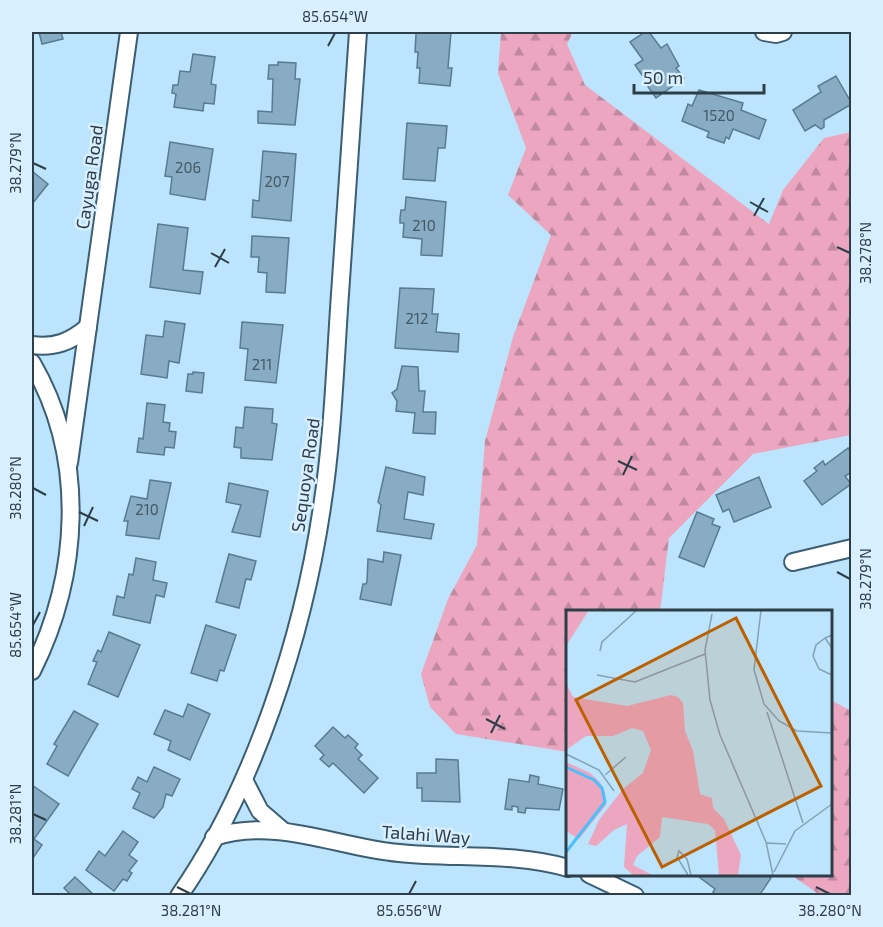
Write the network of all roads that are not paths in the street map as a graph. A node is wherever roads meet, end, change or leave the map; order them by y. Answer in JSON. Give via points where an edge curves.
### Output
{"nodes":[{"id":1,"x":129,"y":32,"type":"edge"},
{"id":2,"x":358,"y":32,"type":"edge"},
{"id":3,"x":764,"y":32,"type":"edge"},
{"id":4,"x":783,"y":32,"type":"edge"},
{"id":5,"x":88,"y":327,"type":"junction"},
{"id":6,"x":32,"y":345,"type":"edge"},
{"id":7,"x":32,"y":363,"type":"edge"},
{"id":8,"x":69,"y":463,"type":"junction"},
{"id":9,"x":852,"y":548,"type":"edge"},
{"id":10,"x":793,"y":562,"type":"dead end"},
{"id":11,"x":32,"y":671,"type":"edge"},
{"id":12,"x":244,"y":780,"type":"junction"},
{"id":13,"x":282,"y":830,"type":"junction"},
{"id":14,"x":214,"y":837,"type":"junction"},
{"id":15,"x":566,"y":868,"type":"edge"},
{"id":16,"x":593,"y":876,"type":"edge"},
{"id":17,"x":179,"y":896,"type":"edge"},
{"id":18,"x":635,"y":896,"type":"edge"}],
"edges":[{"from":1,"to":5,"type":"street","name":"Cayuga Road"},
{"from":2,"to":12,"type":"street","name":"Sequoya Road","via":[[336,378],[322,508],[296,626]]},
{"from":3,"to":4,"type":"street"},
{"from":5,"to":6,"type":"street","via":[[72,340],[48,347]]},
{"from":5,"to":8,"type":"street","name":"Cayuga Road"},
{"from":7,"to":8,"type":"street","via":[[65,441]]},
{"from":8,"to":11,"type":"street","via":[[71,512],[65,578],[55,618]]},
{"from":9,"to":10,"type":"street"},
{"from":12,"to":13,"type":"street","name":"Talahi Way","via":[[260,811]]},
{"from":12,"to":14,"type":"street","name":"Sequoya Road"},
{"from":13,"to":14,"type":"street","name":"Talahi Way","via":[[250,828]]},
{"from":13,"to":15,"type":"street","name":"Talahi Way","via":[[388,852],[505,857]]},
{"from":14,"to":17,"type":"street","name":"Sequoya Road"},
{"from":16,"to":18,"type":"street"}]}
